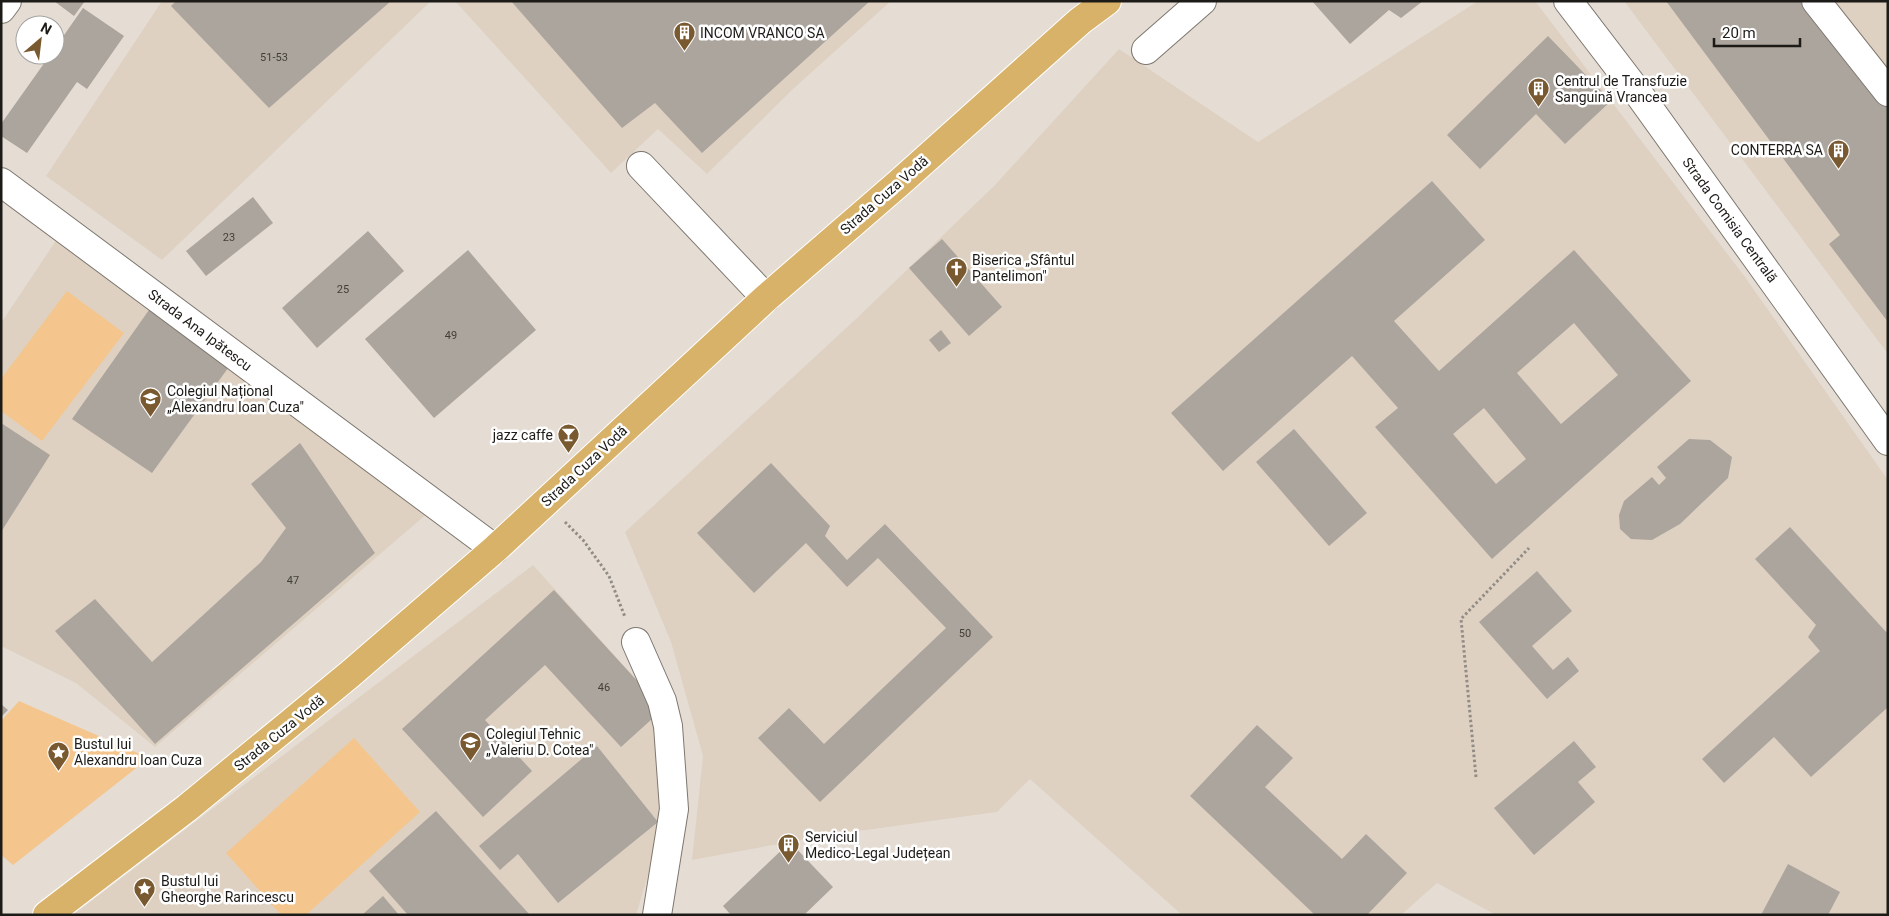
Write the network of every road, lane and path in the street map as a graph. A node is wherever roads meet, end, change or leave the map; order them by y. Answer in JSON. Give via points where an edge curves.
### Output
{"nodes":[{"id":1,"x":7,"y":1,"type":"edge"},
{"id":2,"x":1107,"y":1,"type":"edge"},
{"id":3,"x":1202,"y":1,"type":"edge"},
{"id":4,"x":1816,"y":1,"type":"edge"},
{"id":5,"x":1574,"y":3,"type":"edge"},
{"id":6,"x":1,"y":9,"type":"edge"},
{"id":7,"x":1146,"y":50,"type":"dead end"},
{"id":8,"x":1888,"y":92,"type":"edge"},
{"id":9,"x":641,"y":166,"type":"dead end"},
{"id":10,"x":1,"y":182,"type":"edge"},
{"id":11,"x":766,"y":298,"type":"junction"},
{"id":12,"x":1888,"y":441,"type":"edge"},
{"id":13,"x":536,"y":510,"type":"junction"},
{"id":14,"x":1528,"y":548,"type":"dead end"},
{"id":15,"x":495,"y":549,"type":"junction"},
{"id":16,"x":636,"y":642,"type":"joint"},
{"id":17,"x":1476,"y":777,"type":"dead end"},
{"id":18,"x":46,"y":915,"type":"edge"},
{"id":19,"x":657,"y":915,"type":"edge"}],
"edges":[{"from":1,"to":6,"type":"street"},
{"from":2,"to":11,"type":"main road","name":"Strada Cuza Vodă","via":[[1073,27]]},
{"from":3,"to":7,"type":"street"},
{"from":4,"to":8,"type":"street"},
{"from":5,"to":12,"type":"street","name":"Strada Comisia Centrală"},
{"from":9,"to":11,"type":"street"},
{"from":10,"to":15,"type":"street","name":"Strada Ana Ipătescu"},
{"from":11,"to":13,"type":"main road","name":"Strada Cuza Vodă"},
{"from":13,"to":15,"type":"main road","name":"Strada Cuza Vodă"},
{"from":13,"to":16,"type":"path","via":[[566,523],[583,540],[609,576]]},
{"from":14,"to":17,"type":"path","via":[[1461,620]]},
{"from":15,"to":18,"type":"main road","name":"Strada Cuza Vodă","via":[[187,808]]},
{"from":16,"to":19,"type":"street","via":[[662,701],[668,726],[674,808]]}]}
